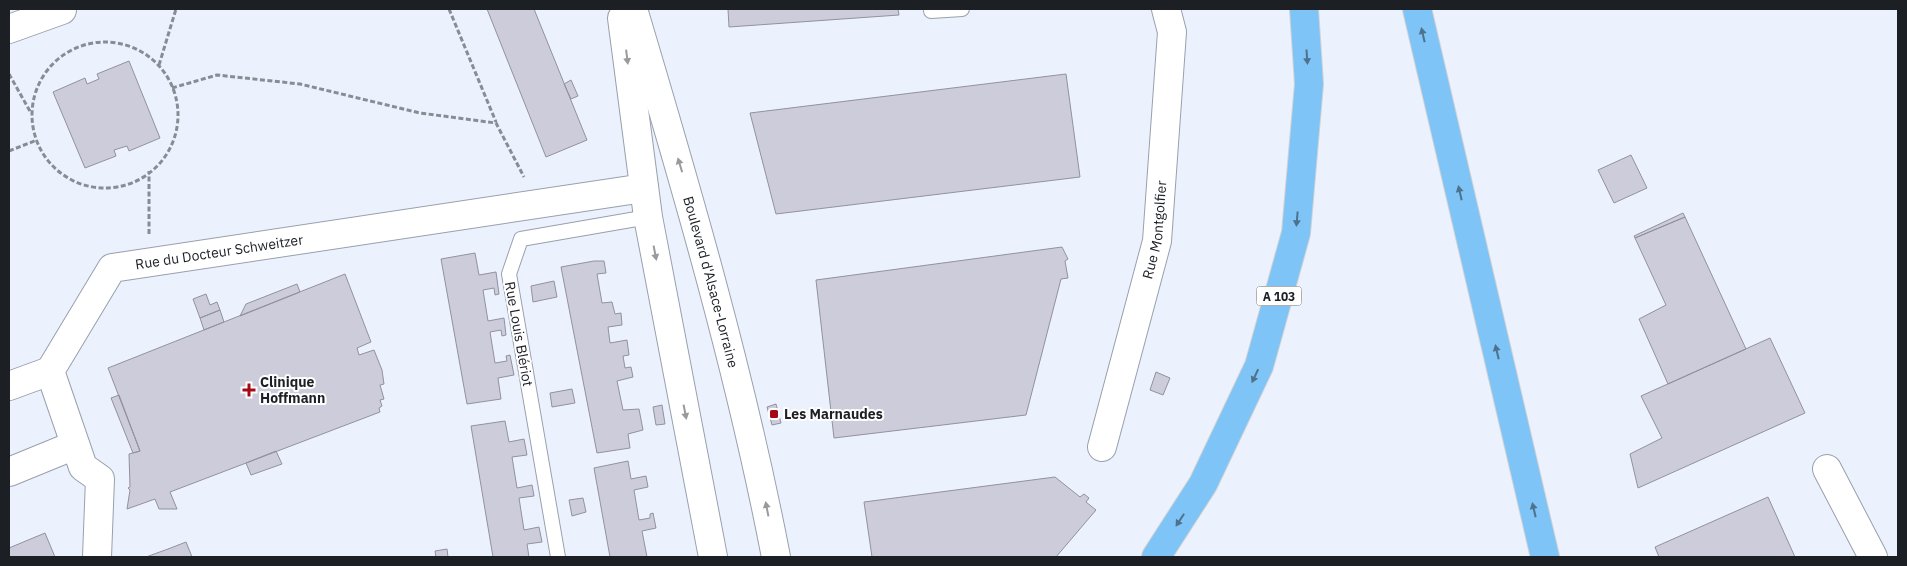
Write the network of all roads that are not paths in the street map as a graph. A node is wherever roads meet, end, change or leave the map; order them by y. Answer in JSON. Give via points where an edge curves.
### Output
{"nodes":[{"id":1,"x":61,"y":9,"type":"edge"},
{"id":2,"x":620,"y":9,"type":"edge"},
{"id":3,"x":633,"y":9,"type":"edge"},
{"id":4,"x":962,"y":9,"type":"edge"},
{"id":5,"x":1166,"y":9,"type":"edge"},
{"id":6,"x":1304,"y":9,"type":"edge"},
{"id":7,"x":1417,"y":9,"type":"edge"},
{"id":8,"x":931,"y":11,"type":"dead end"},
{"id":9,"x":9,"y":29,"type":"edge"},
{"id":10,"x":644,"y":188,"type":"junction"},
{"id":11,"x":648,"y":218,"type":"junction"},
{"id":12,"x":50,"y":371,"type":"junction"},
{"id":13,"x":9,"y":386,"type":"edge"},
{"id":14,"x":75,"y":445,"type":"junction"},
{"id":15,"x":1102,"y":447,"type":"dead end"},
{"id":16,"x":1828,"y":469,"type":"dead end"},
{"id":17,"x":9,"y":472,"type":"edge"},
{"id":18,"x":97,"y":557,"type":"edge"},
{"id":19,"x":558,"y":557,"type":"edge"},
{"id":20,"x":713,"y":557,"type":"edge"},
{"id":21,"x":776,"y":557,"type":"edge"},
{"id":22,"x":1156,"y":557,"type":"edge"},
{"id":23,"x":1545,"y":557,"type":"edge"},
{"id":24,"x":1873,"y":557,"type":"edge"}],
"edges":[{"from":1,"to":9,"type":"street"},
{"from":2,"to":10,"type":"street","one_way":true},
{"from":21,"to":3,"type":"street","name":"Boulevard d'Alsace-Lorraine","one_way":true,"via":[[742,400],[685,184]]},
{"from":4,"to":8,"type":"lane"},
{"from":5,"to":15,"type":"street","name":"Rue Montgolfier","via":[[1172,32],[1156,241]]},
{"from":6,"to":22,"type":"highway","number":"A 103","one_way":true,"via":[[1309,84],[1296,233],[1259,366],[1203,484]]},
{"from":23,"to":7,"type":"highway","one_way":true},
{"from":10,"to":11,"type":"street"},
{"from":10,"to":12,"type":"street","name":"Rue du Docteur Schweitzer","via":[[112,268]]},
{"from":11,"to":19,"type":"lane","name":"Rue Louis Blériot","via":[[521,239],[509,274]]},
{"from":11,"to":20,"type":"street","one_way":true},
{"from":12,"to":13,"type":"street"},
{"from":12,"to":14,"type":"street"},
{"from":14,"to":17,"type":"street"},
{"from":14,"to":18,"type":"street","via":[[83,467],[100,479]]},
{"from":16,"to":24,"type":"street"}]}
